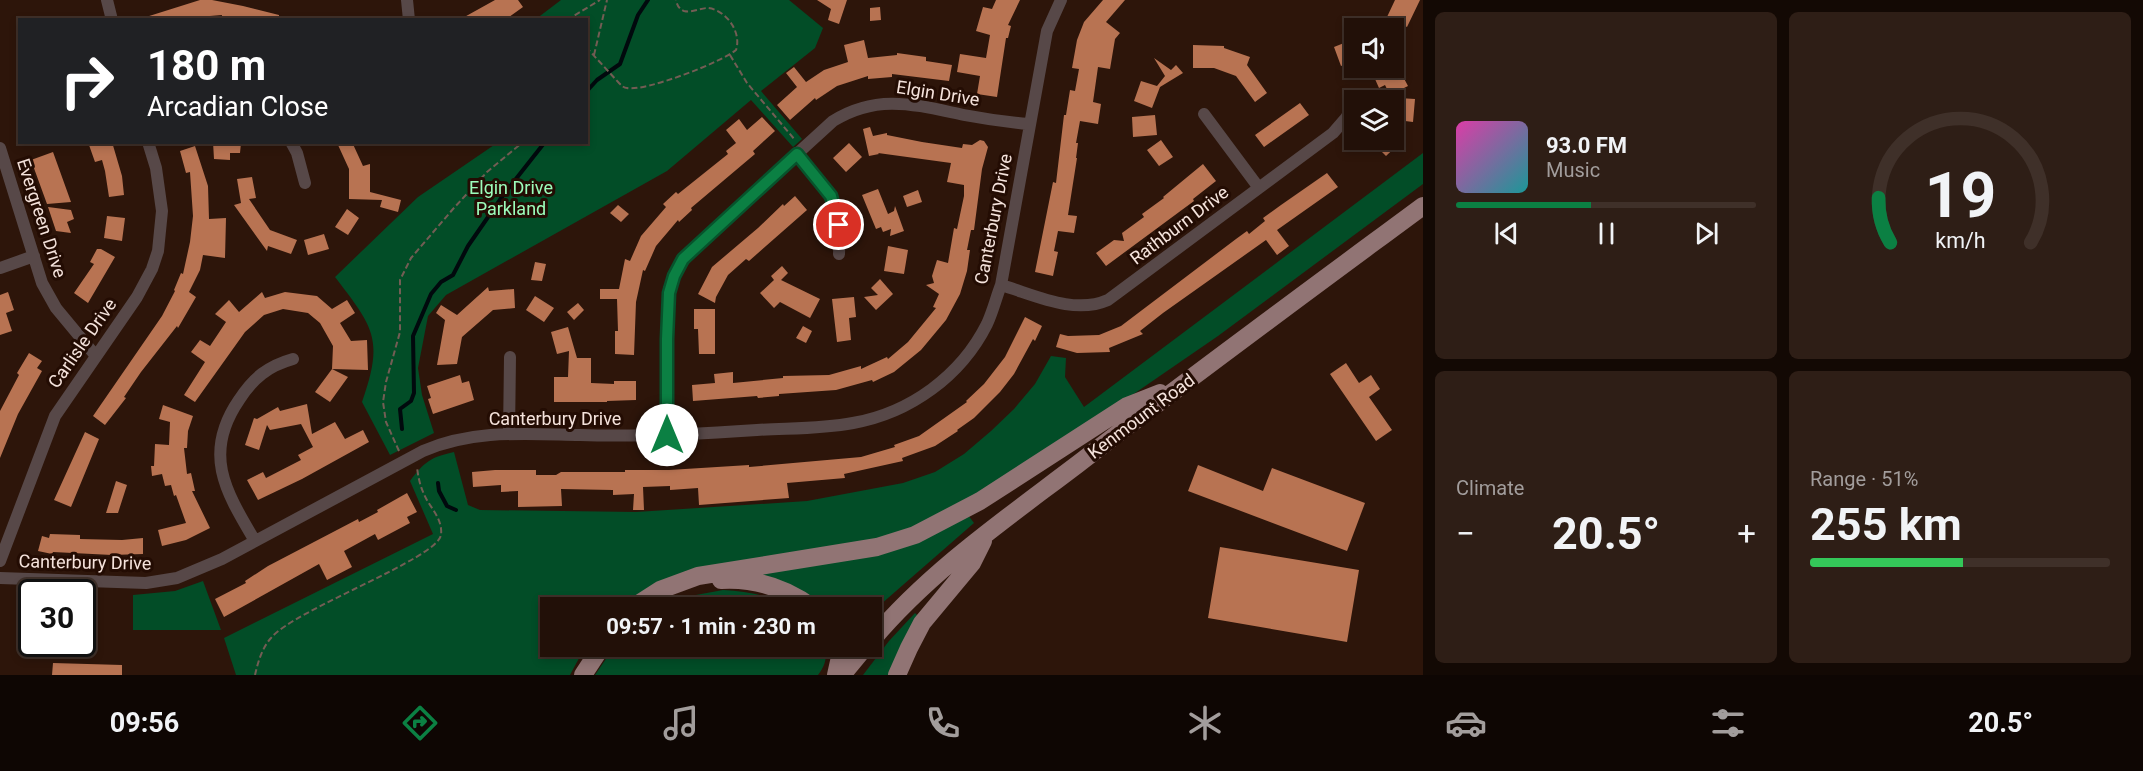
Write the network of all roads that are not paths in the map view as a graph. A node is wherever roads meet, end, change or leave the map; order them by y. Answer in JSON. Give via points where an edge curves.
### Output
{"nodes":[{"id":1,"x":106,"y":0,"type":"edge"},
{"id":2,"x":406,"y":0,"type":"edge"},
{"id":3,"x":1060,"y":0,"type":"edge"},
{"id":4,"x":111,"y":18,"type":"edge"},
{"id":5,"x":409,"y":18,"type":"edge"},
{"id":6,"x":1204,"y":114,"type":"dead end"},
{"id":7,"x":1344,"y":120,"type":"edge"},
{"id":8,"x":1029,"y":124,"type":"junction"},
{"id":9,"x":149,"y":144,"type":"edge"},
{"id":10,"x":292,"y":144,"type":"edge"},
{"id":11,"x":0,"y":148,"type":"edge"},
{"id":12,"x":800,"y":151,"type":"junction"},
{"id":13,"x":305,"y":183,"type":"dead end"},
{"id":14,"x":1259,"y":188,"type":"junction"},
{"id":15,"x":1423,"y":206,"type":"edge"},
{"id":16,"x":838,"y":254,"type":"dead end"},
{"id":17,"x":34,"y":256,"type":"junction"},
{"id":18,"x":0,"y":268,"type":"edge"},
{"id":19,"x":1001,"y":285,"type":"junction"},
{"id":20,"x":96,"y":355,"type":"junction"},
{"id":21,"x":510,"y":357,"type":"dead end"},
{"id":22,"x":293,"y":359,"type":"dead end"},
{"id":23,"x":1181,"y":385,"type":"junction"},
{"id":24,"x":509,"y":434,"type":"junction"},
{"id":25,"x":667,"y":435,"type":"junction"},
{"id":26,"x":987,"y":534,"type":"junction"},
{"id":27,"x":255,"y":541,"type":"junction"},
{"id":28,"x":0,"y":561,"type":"edge"},
{"id":29,"x":0,"y":578,"type":"edge"},
{"id":30,"x":649,"y":597,"type":"edge"},
{"id":31,"x":667,"y":597,"type":"edge"},
{"id":32,"x":796,"y":597,"type":"edge"},
{"id":33,"x":882,"y":630,"type":"edge"},
{"id":34,"x":587,"y":657,"type":"edge"},
{"id":35,"x":595,"y":657,"type":"edge"},
{"id":36,"x":840,"y":657,"type":"edge"},
{"id":37,"x":857,"y":657,"type":"edge"},
{"id":38,"x":576,"y":675,"type":"edge"},
{"id":39,"x":583,"y":675,"type":"edge"},
{"id":40,"x":836,"y":675,"type":"edge"},
{"id":41,"x":842,"y":675,"type":"edge"},
{"id":42,"x":897,"y":675,"type":"edge"}],
"edges":[{"from":1,"to":4,"type":"street"},
{"from":2,"to":5,"type":"street"},
{"from":3,"to":8,"type":"street","name":"Canterbury Drive","via":[[1047,31]]},
{"from":6,"to":14,"type":"street"},
{"from":7,"to":14,"type":"street","name":"Rathburn Drive","via":[[1333,133]]},
{"from":8,"to":12,"type":"street","name":"Elgin Drive","via":[[885,103],[864,106],[841,116]]},
{"from":8,"to":19,"type":"street","name":"Canterbury Drive"},
{"from":9,"to":20,"type":"street","name":"Carlisle Drive","via":[[160,192],[158,251],[141,291]]},
{"from":10,"to":13,"type":"street"},
{"from":11,"to":17,"type":"street","name":"Evergreen Drive"},
{"from":12,"to":16,"type":"street","via":[[834,202],[839,225]]},
{"from":12,"to":25,"type":"street","name":"Elgin Drive","via":[[696,246],[675,272],[668,305]]},
{"from":14,"to":19,"type":"street","name":"Rathburn Drive","via":[[1098,305],[1067,304]]},
{"from":15,"to":23,"type":"main road","name":"Kenmount Road"},
{"from":17,"to":18,"type":"street"},
{"from":17,"to":20,"type":"street","name":"Evergreen Drive","via":[[51,300]]},
{"from":19,"to":25,"type":"street","name":"Canterbury Drive","via":[[986,324],[960,363],[930,390],[903,406],[840,425]]},
{"from":20,"to":28,"type":"street","name":"Carlisle Drive","via":[[50,428]]},
{"from":21,"to":24,"type":"street"},
{"from":22,"to":27,"type":"street","via":[[271,367],[253,381],[228,417],[220,443],[225,486]]},
{"from":23,"to":26,"type":"main road","name":"Kenmount Road"},
{"from":23,"to":30,"type":"main road","via":[[1127,406],[980,501],[915,535],[877,547],[698,576]]},
{"from":24,"to":25,"type":"street","name":"Canterbury Drive"},
{"from":24,"to":27,"type":"street","name":"Canterbury Drive","via":[[488,434],[440,444]]},
{"from":26,"to":33,"type":"main road","name":"Kenmount Road","via":[[920,590]]},
{"from":26,"to":42,"type":"main road","via":[[972,563],[922,623]]},
{"from":27,"to":29,"type":"street","name":"Canterbury Drive","via":[[205,567],[167,580],[146,583]]},
{"from":31,"to":32,"type":"main road","via":[[687,587],[733,579],[775,587]]},
{"from":34,"to":38,"type":"main road"},
{"from":35,"to":39,"type":"main road"},
{"from":36,"to":40,"type":"main road"},
{"from":37,"to":41,"type":"main road"}]}
